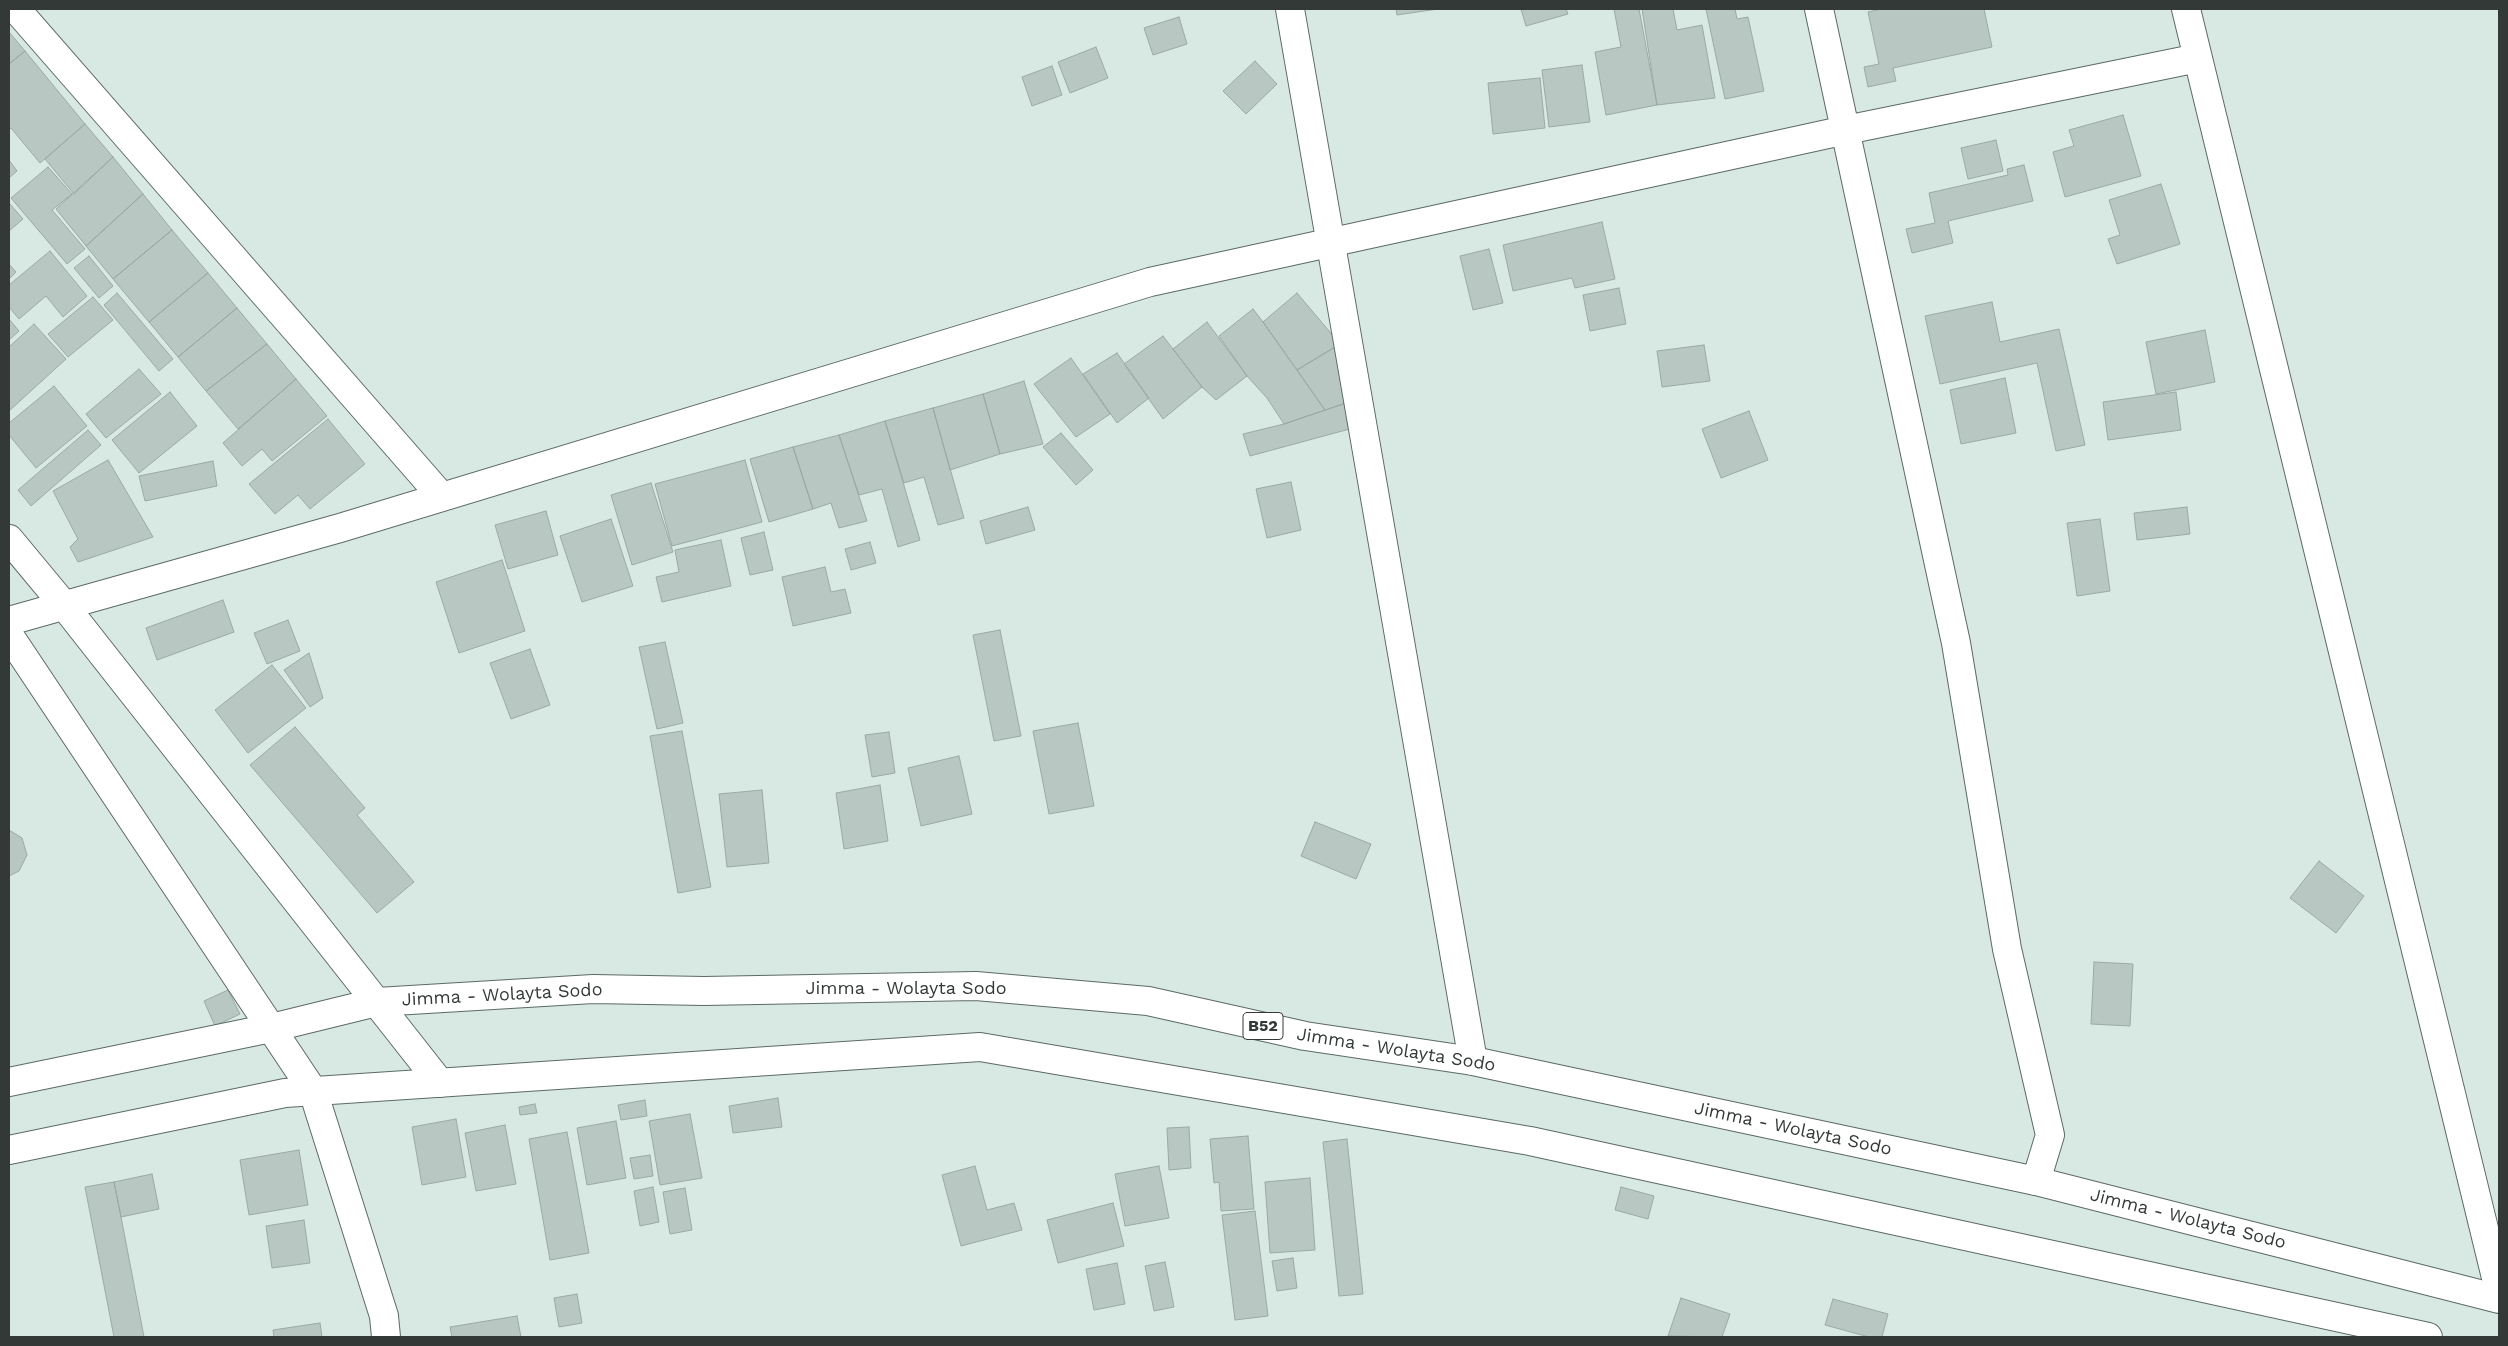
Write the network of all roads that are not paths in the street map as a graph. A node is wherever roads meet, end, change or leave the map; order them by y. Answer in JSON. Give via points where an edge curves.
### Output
{"nodes":[{"id":1,"x":16,"y":9,"type":"edge"},
{"id":2,"x":1290,"y":9,"type":"edge"},
{"id":3,"x":1819,"y":9,"type":"edge"},
{"id":4,"x":2186,"y":9,"type":"edge"},
{"id":5,"x":2198,"y":58,"type":"junction"},
{"id":6,"x":1846,"y":130,"type":"junction"},
{"id":7,"x":1331,"y":243,"type":"junction"},
{"id":8,"x":442,"y":498,"type":"junction"},
{"id":9,"x":9,"y":539,"type":"edge"},
{"id":10,"x":63,"y":604,"type":"junction"},
{"id":11,"x":9,"y":621,"type":"edge"},
{"id":12,"x":9,"y":635,"type":"edge"},
{"id":13,"x":377,"y":1002,"type":"junction"},
{"id":14,"x":271,"y":1028,"type":"junction"},
{"id":15,"x":1473,"y":1061,"type":"junction"},
{"id":16,"x":9,"y":1082,"type":"edge"},
{"id":17,"x":440,"y":1083,"type":"junction"},
{"id":18,"x":313,"y":1091,"type":"junction"},
{"id":19,"x":9,"y":1150,"type":"edge"},
{"id":20,"x":2036,"y":1181,"type":"junction"},
{"id":21,"x":2499,"y":1290,"type":"edge"},
{"id":22,"x":2499,"y":1299,"type":"edge"},
{"id":23,"x":386,"y":1337,"type":"edge"},
{"id":24,"x":2428,"y":1337,"type":"edge"}],
"edges":[{"from":1,"to":8,"type":"main road"},
{"from":2,"to":7,"type":"main road"},
{"from":3,"to":6,"type":"main road"},
{"from":4,"to":5,"type":"main road"},
{"from":5,"to":6,"type":"main road"},
{"from":5,"to":21,"type":"main road"},
{"from":6,"to":7,"type":"main road"},
{"from":6,"to":20,"type":"main road","via":[[1956,643],[2007,949],[2050,1135]]},
{"from":7,"to":8,"type":"main road","via":[[1150,282]]},
{"from":7,"to":15,"type":"main road"},
{"from":8,"to":10,"type":"main road"},
{"from":9,"to":10,"type":"main road"},
{"from":10,"to":11,"type":"main road"},
{"from":10,"to":13,"type":"main road"},
{"from":12,"to":14,"type":"main road"},
{"from":13,"to":14,"type":"main road","name":"Jimma - Wolayta Sodo","number":"B52"},
{"from":13,"to":15,"type":"main road","name":"Jimma - Wolayta Sodo","number":"B52","via":[[593,989],[704,991],[976,986],[1148,1001],[1305,1036]]},
{"from":13,"to":17,"type":"main road"},
{"from":14,"to":16,"type":"main road","name":"Jimma - Wolayta Sodo","number":"B52"},
{"from":14,"to":18,"type":"main road"},
{"from":15,"to":20,"type":"main road","name":"Jimma - Wolayta Sodo","number":"B52"},
{"from":17,"to":18,"type":"main road"},
{"from":17,"to":24,"type":"main road","via":[[980,1048],[1530,1141]]},
{"from":18,"to":19,"type":"main road","via":[[285,1093]]},
{"from":18,"to":23,"type":"main road","via":[[384,1316]]},
{"from":20,"to":22,"type":"main road","name":"Jimma - Wolayta Sodo","number":"B52"}]}
